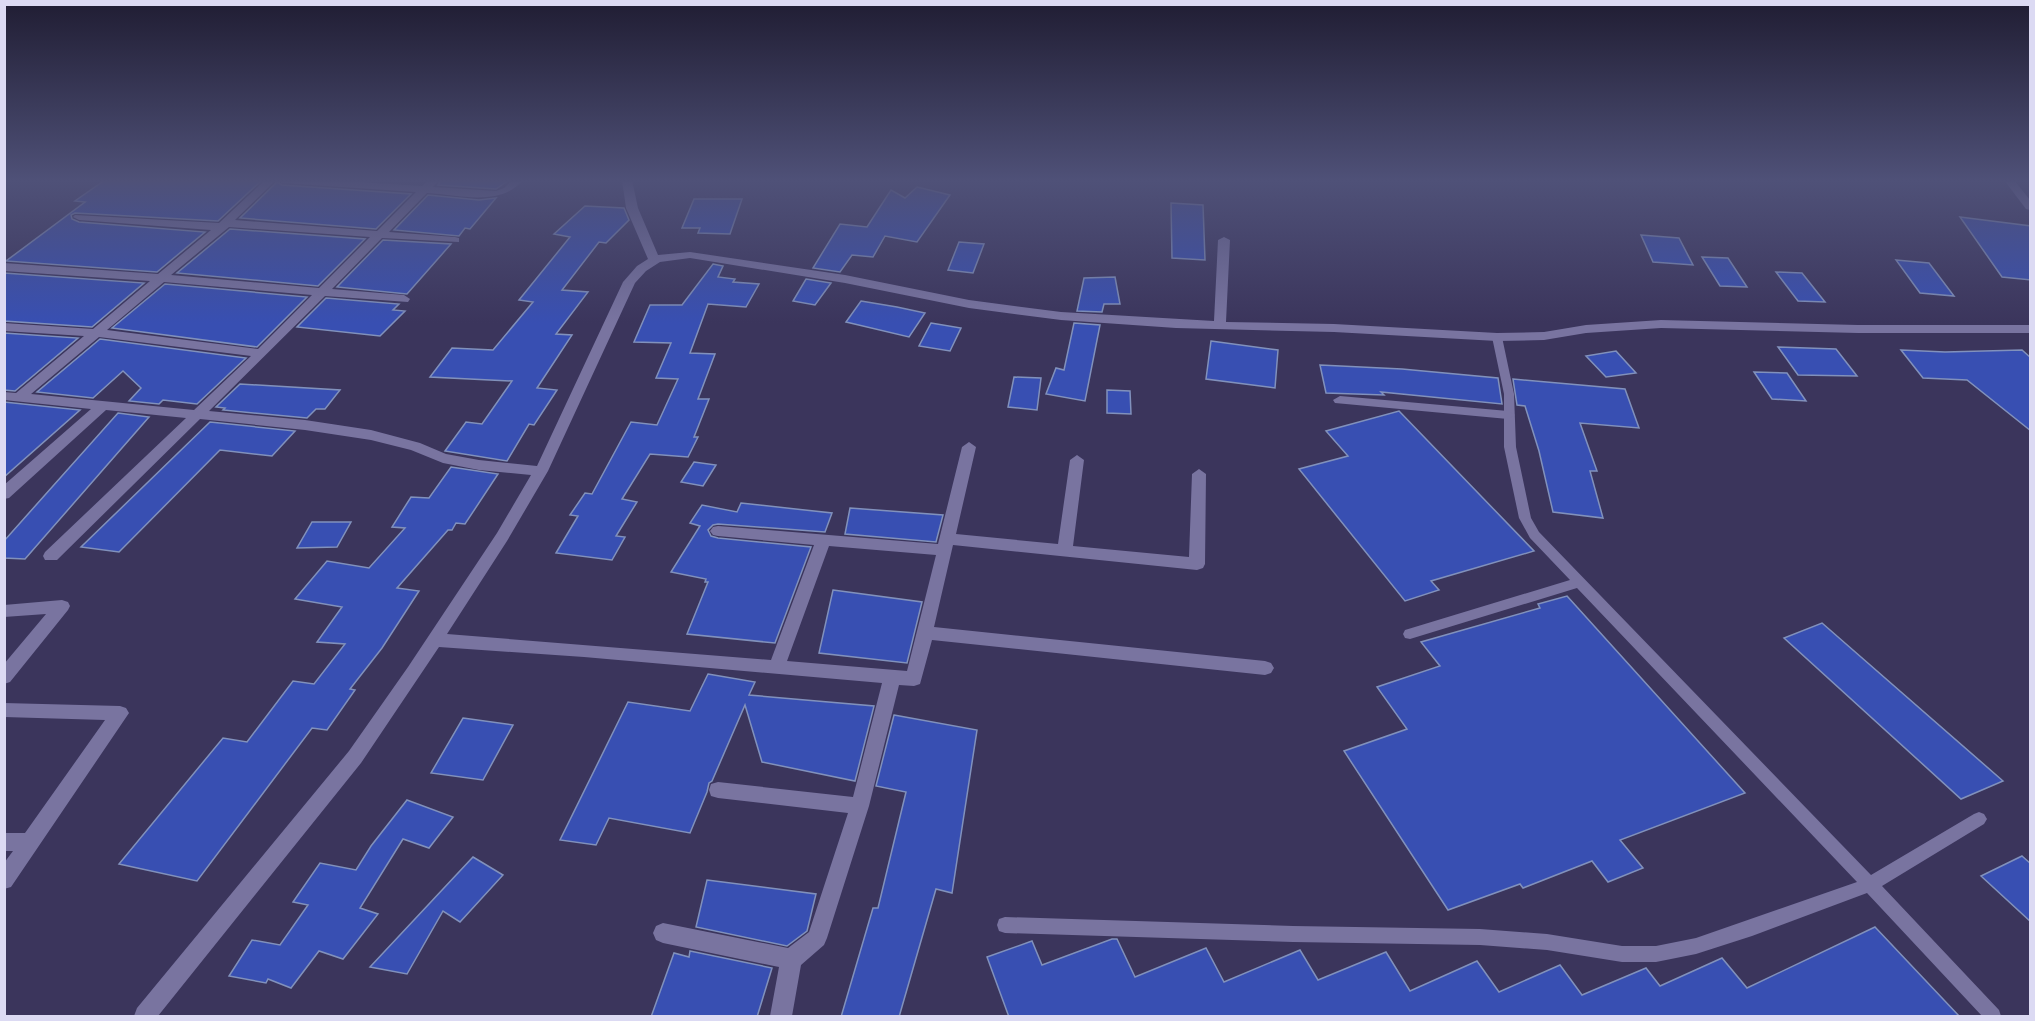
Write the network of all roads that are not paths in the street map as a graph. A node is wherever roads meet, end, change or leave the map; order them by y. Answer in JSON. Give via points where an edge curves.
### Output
{"nodes":[{"id":1,"x":220,"y":228,"type":"edge"},
{"id":2,"x":261,"y":228,"type":"edge"},
{"id":3,"x":388,"y":228,"type":"edge"},
{"id":4,"x":640,"y":228,"type":"edge"},
{"id":5,"x":380,"y":236,"type":"junction"},
{"id":6,"x":454,"y":240,"type":"dead end"},
{"id":7,"x":1224,"y":240,"type":"dead end"},
{"id":8,"x":654,"y":259,"type":"junction"},
{"id":9,"x":4,"y":267,"type":"edge"},
{"id":10,"x":161,"y":278,"type":"junction"},
{"id":11,"x":322,"y":291,"type":"junction"},
{"id":12,"x":404,"y":299,"type":"dead end"},
{"id":13,"x":1220,"y":325,"type":"junction"},
{"id":14,"x":4,"y":327,"type":"edge"},
{"id":15,"x":2031,"y":329,"type":"edge"},
{"id":16,"x":96,"y":333,"type":"junction"},
{"id":17,"x":1497,"y":337,"type":"junction"},
{"id":18,"x":261,"y":353,"type":"junction"},
{"id":19,"x":4,"y":396,"type":"edge"},
{"id":20,"x":20,"y":397,"type":"junction"},
{"id":21,"x":1340,"y":400,"type":"dead end"},
{"id":22,"x":102,"y":406,"type":"junction"},
{"id":23,"x":199,"y":414,"type":"junction"},
{"id":24,"x":1508,"y":415,"type":"junction"},
{"id":25,"x":969,"y":447,"type":"dead end"},
{"id":26,"x":1077,"y":460,"type":"dead end"},
{"id":27,"x":541,"y":471,"type":"junction"},
{"id":28,"x":1199,"y":474,"type":"dead end"},
{"id":29,"x":4,"y":494,"type":"edge"},
{"id":30,"x":718,"y":531,"type":"dead end"},
{"id":31,"x":824,"y":539,"type":"junction"},
{"id":32,"x":946,"y":545,"type":"junction"},
{"id":33,"x":1065,"y":551,"type":"junction"},
{"id":34,"x":51,"y":556,"type":"dead end"},
{"id":35,"x":1579,"y":582,"type":"junction"},
{"id":36,"x":4,"y":611,"type":"edge"},
{"id":37,"x":925,"y":633,"type":"junction"},
{"id":38,"x":1410,"y":634,"type":"dead end"},
{"id":39,"x":433,"y":640,"type":"junction"},
{"id":40,"x":777,"y":666,"type":"junction"},
{"id":41,"x":1265,"y":668,"type":"dead end"},
{"id":42,"x":4,"y":677,"type":"edge"},
{"id":43,"x":892,"y":677,"type":"junction"},
{"id":44,"x":4,"y":710,"type":"edge"},
{"id":45,"x":718,"y":790,"type":"dead end"},
{"id":46,"x":860,"y":806,"type":"junction"},
{"id":47,"x":1979,"y":819,"type":"dead end"},
{"id":48,"x":4,"y":842,"type":"edge"},
{"id":49,"x":31,"y":842,"type":"junction"},
{"id":50,"x":4,"y":880,"type":"edge"},
{"id":51,"x":1870,"y":885,"type":"junction"},
{"id":52,"x":1005,"y":925,"type":"dead end"},
{"id":53,"x":663,"y":933,"type":"dead end"},
{"id":54,"x":790,"y":959,"type":"junction"},
{"id":55,"x":145,"y":1017,"type":"edge"},
{"id":56,"x":781,"y":1017,"type":"edge"},
{"id":57,"x":1993,"y":1017,"type":"edge"}],
"edges":[{"from":1,"to":10,"type":"street"},
{"from":2,"to":5,"type":"street"},
{"from":3,"to":5,"type":"street"},
{"from":4,"to":8,"type":"street"},
{"from":5,"to":6,"type":"street"},
{"from":5,"to":11,"type":"street"},
{"from":7,"to":13,"type":"street"},
{"from":8,"to":13,"type":"street","via":[[690,255],[845,279],[969,304],[1061,316]]},
{"from":8,"to":27,"type":"street","via":[[639,268],[630,282]]},
{"from":9,"to":10,"type":"street"},
{"from":10,"to":11,"type":"street"},
{"from":10,"to":16,"type":"street"},
{"from":11,"to":12,"type":"street"},
{"from":11,"to":18,"type":"street"},
{"from":13,"to":17,"type":"street"},
{"from":14,"to":16,"type":"street"},
{"from":15,"to":17,"type":"street","via":[[1661,324]]},
{"from":16,"to":18,"type":"street"},
{"from":16,"to":20,"type":"street"},
{"from":17,"to":24,"type":"lane","via":[[1509,394]]},
{"from":18,"to":23,"type":"street"},
{"from":19,"to":20,"type":"street"},
{"from":20,"to":22,"type":"street"},
{"from":21,"to":24,"type":"street"},
{"from":22,"to":23,"type":"street"},
{"from":22,"to":29,"type":"street"},
{"from":23,"to":27,"type":"street","via":[[371,435],[452,460]]},
{"from":23,"to":34,"type":"street"},
{"from":24,"to":35,"type":"lane","via":[[1510,447],[1528,526]]},
{"from":25,"to":32,"type":"street"},
{"from":26,"to":33,"type":"street"},
{"from":27,"to":39,"type":"street"},
{"from":28,"to":33,"type":"street","via":[[1197,564]]},
{"from":30,"to":31,"type":"street"},
{"from":31,"to":32,"type":"street"},
{"from":31,"to":40,"type":"street"},
{"from":32,"to":33,"type":"street"},
{"from":32,"to":37,"type":"street"},
{"from":35,"to":38,"type":"lane"},
{"from":35,"to":51,"type":"lane"},
{"from":36,"to":42,"type":"street","via":[[62,606]]},
{"from":37,"to":41,"type":"street"},
{"from":37,"to":43,"type":"street","via":[[914,679]]},
{"from":39,"to":40,"type":"street"},
{"from":39,"to":55,"type":"street","via":[[355,757]]},
{"from":40,"to":43,"type":"street"},
{"from":43,"to":46,"type":"street"},
{"from":44,"to":49,"type":"street","via":[[120,713]]},
{"from":45,"to":46,"type":"street"},
{"from":46,"to":54,"type":"street","via":[[818,938]]},
{"from":47,"to":51,"type":"lane"},
{"from":48,"to":49,"type":"street"},
{"from":49,"to":50,"type":"street"},
{"from":51,"to":52,"type":"lane","via":[[1740,932],[1656,954],[1622,954],[1480,937]]},
{"from":51,"to":57,"type":"lane"},
{"from":53,"to":54,"type":"street"},
{"from":54,"to":56,"type":"street"}]}
